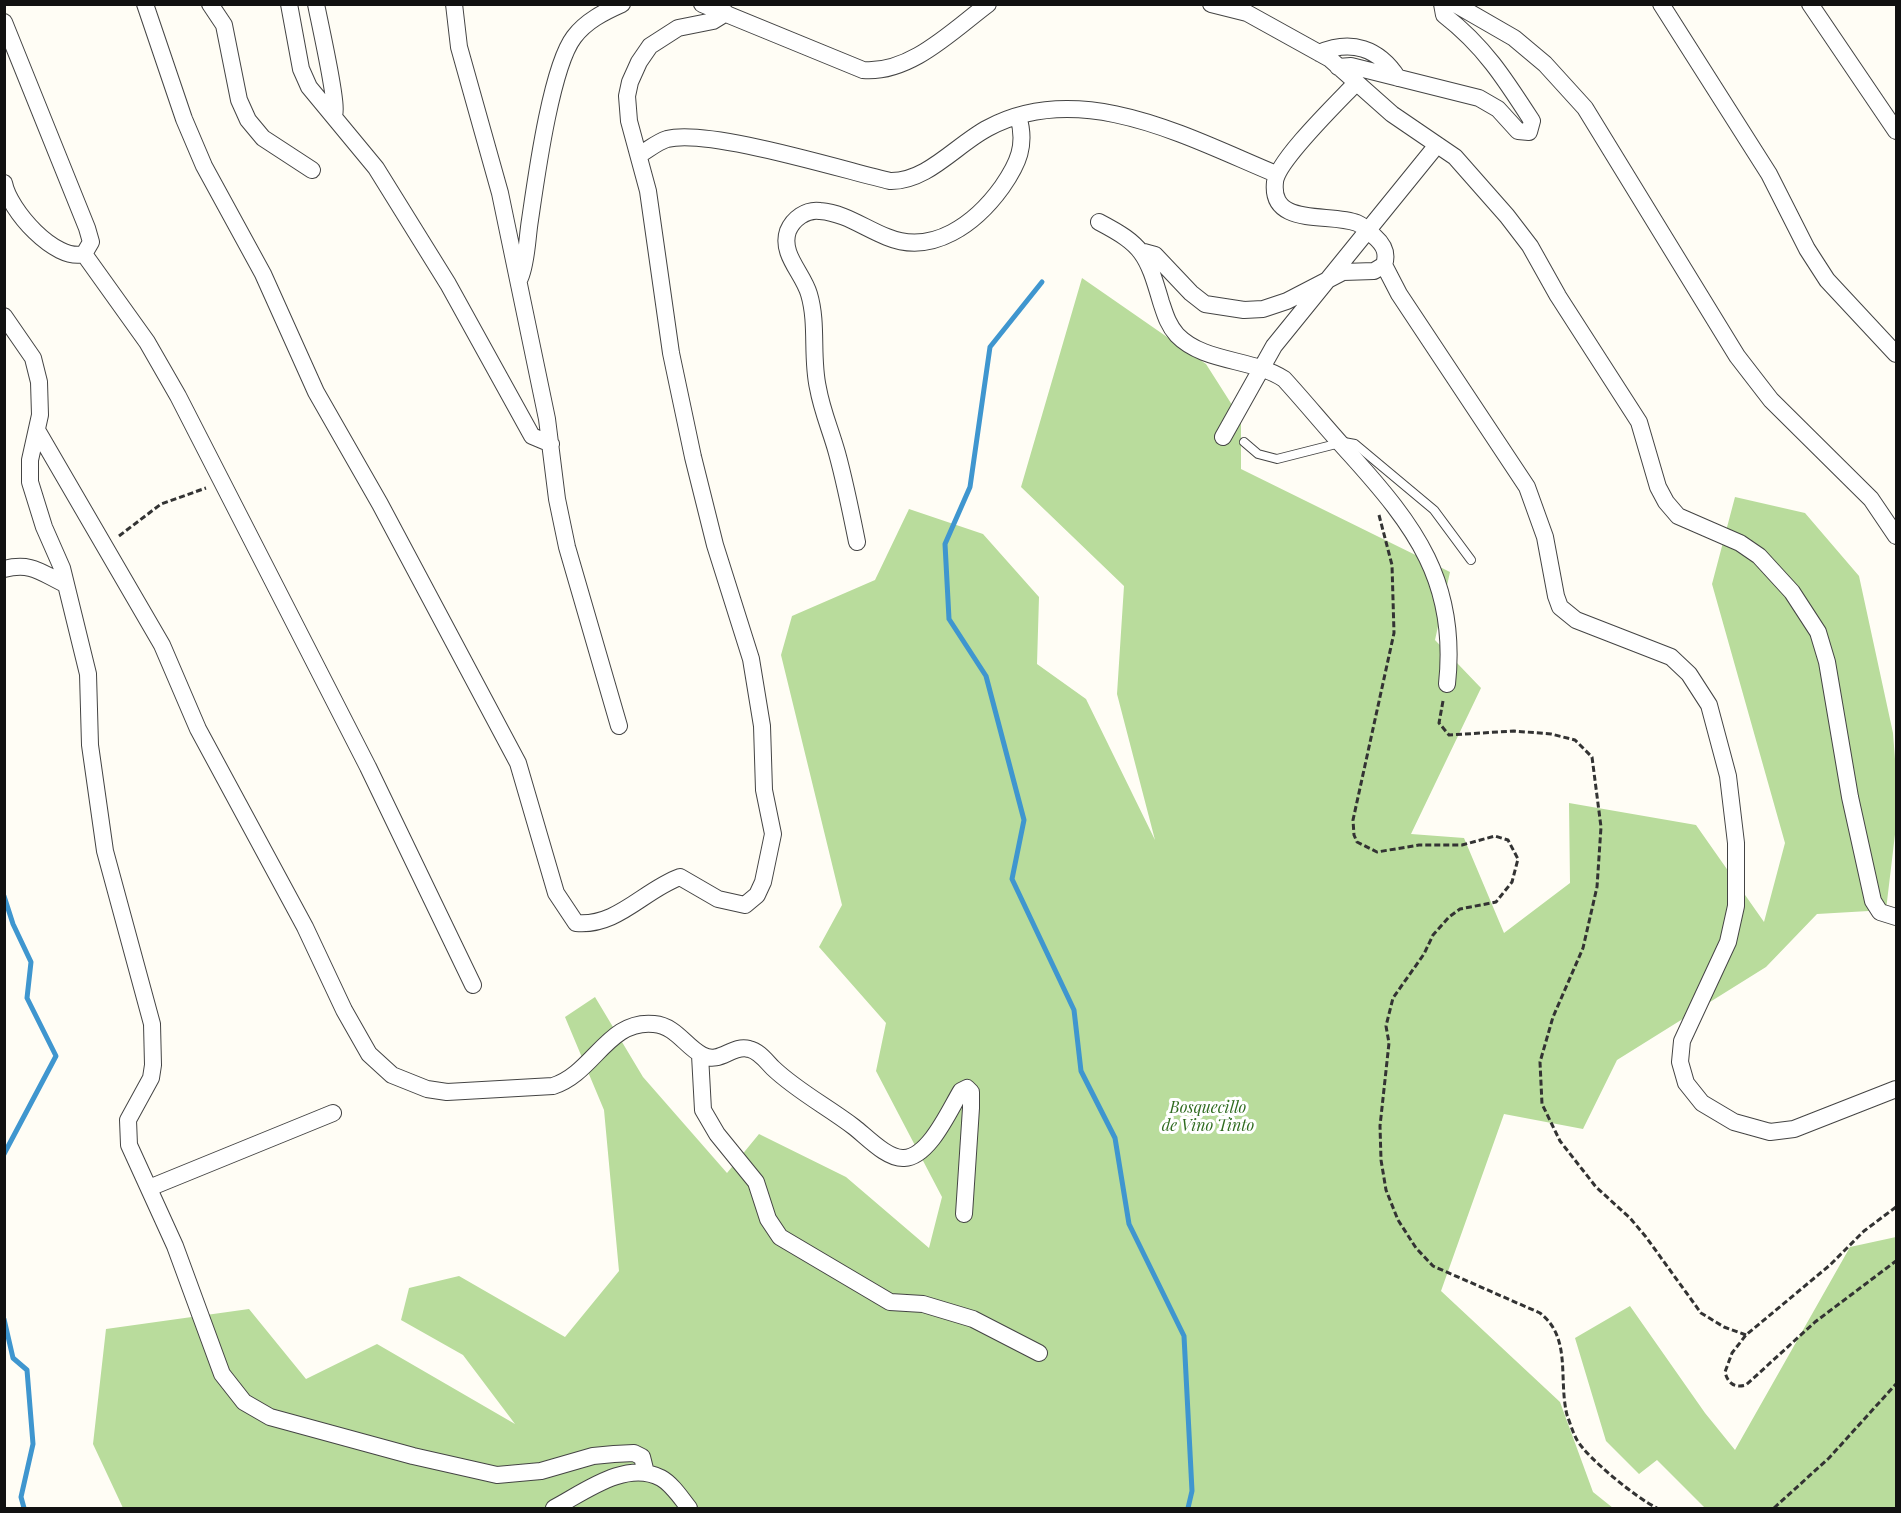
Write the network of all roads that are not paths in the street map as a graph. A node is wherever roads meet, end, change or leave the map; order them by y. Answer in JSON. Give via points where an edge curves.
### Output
{"nodes":[{"id":1,"x":145,"y":4,"type":"edge"},
{"id":2,"x":210,"y":4,"type":"edge"},
{"id":3,"x":289,"y":4,"type":"edge"},
{"id":4,"x":316,"y":4,"type":"edge"},
{"id":5,"x":454,"y":4,"type":"edge"},
{"id":6,"x":622,"y":4,"type":"edge"},
{"id":7,"x":702,"y":4,"type":"edge"},
{"id":8,"x":988,"y":4,"type":"edge"},
{"id":9,"x":1211,"y":4,"type":"edge"},
{"id":10,"x":1442,"y":4,"type":"edge"},
{"id":11,"x":1455,"y":4,"type":"edge"},
{"id":12,"x":1661,"y":4,"type":"edge"},
{"id":13,"x":1810,"y":4,"type":"edge"},
{"id":14,"x":726,"y":13,"type":"junction"},
{"id":15,"x":4,"y":22,"type":"edge"},
{"id":16,"x":1319,"y":53,"type":"junction"},
{"id":17,"x":1338,"y":67,"type":"junction"},
{"id":18,"x":1398,"y":78,"type":"junction"},
{"id":19,"x":1355,"y":84,"type":"junction"},
{"id":20,"x":334,"y":115,"type":"junction"},
{"id":21,"x":1018,"y":116,"type":"junction"},
{"id":22,"x":1896,"y":131,"type":"edge"},
{"id":23,"x":1437,"y":145,"type":"junction"},
{"id":24,"x":639,"y":155,"type":"junction"},
{"id":25,"x":312,"y":170,"type":"dead end"},
{"id":26,"x":1276,"y":174,"type":"junction"},
{"id":27,"x":4,"y":183,"type":"edge"},
{"id":28,"x":1099,"y":222,"type":"dead end"},
{"id":29,"x":1368,"y":230,"type":"junction"},
{"id":30,"x":1143,"y":252,"type":"junction"},
{"id":31,"x":84,"y":254,"type":"junction"},
{"id":32,"x":1384,"y":265,"type":"junction"},
{"id":33,"x":1328,"y":279,"type":"junction"},
{"id":34,"x":517,"y":281,"type":"junction"},
{"id":35,"x":4,"y":316,"type":"edge"},
{"id":36,"x":1896,"y":354,"type":"edge"},
{"id":37,"x":1262,"y":368,"type":"junction"},
{"id":38,"x":37,"y":430,"type":"junction"},
{"id":39,"x":1222,"y":437,"type":"dead end"},
{"id":40,"x":1244,"y":442,"type":"dead end"},
{"id":41,"x":1340,"y":443,"type":"junction"},
{"id":42,"x":551,"y":444,"type":"junction"},
{"id":43,"x":1896,"y":536,"type":"edge"},
{"id":44,"x":857,"y":542,"type":"dead end"},
{"id":45,"x":1471,"y":560,"type":"dead end"},
{"id":46,"x":4,"y":569,"type":"edge"},
{"id":47,"x":66,"y":584,"type":"junction"},
{"id":48,"x":1447,"y":684,"type":"road end"},
{"id":49,"x":620,"y":726,"type":"dead end"},
{"id":50,"x":1896,"y":917,"type":"edge"},
{"id":51,"x":473,"y":985,"type":"dead end"},
{"id":52,"x":700,"y":1055,"type":"junction"},
{"id":53,"x":1896,"y":1089,"type":"edge"},
{"id":54,"x":333,"y":1113,"type":"dead end"},
{"id":55,"x":149,"y":1188,"type":"junction"},
{"id":56,"x":964,"y":1214,"type":"dead end"},
{"id":57,"x":1039,"y":1353,"type":"dead end"},
{"id":58,"x":646,"y":1473,"type":"junction"},
{"id":59,"x":554,"y":1509,"type":"edge"},
{"id":60,"x":688,"y":1509,"type":"edge"}],
"edges":[{"from":1,"to":24,"type":"street","via":[[204,166],[263,274],[316,392],[518,763],[556,893],[576,923],[589,924],[609,919],[665,882],[680,877],[718,899],[745,905],[757,895],[763,882],[773,834],[764,790],[765,745],[751,659],[715,545],[693,457],[671,353],[648,190]]},
{"from":2,"to":25,"type":"street","via":[[224,25],[248,120],[263,138]]},
{"from":3,"to":20,"type":"street","via":[[301,69],[309,87]]},
{"from":4,"to":20,"type":"street","via":[[335,93]]},
{"from":5,"to":34,"type":"street","via":[[459,47],[490,150]]},
{"from":6,"to":34,"type":"street","via":[[584,26],[572,39],[562,62]]},
{"from":7,"to":14,"type":"street"},
{"from":8,"to":14,"type":"street","via":[[899,66],[873,71]]},
{"from":9,"to":16,"type":"street","via":[[1247,12]]},
{"from":10,"to":18,"type":"street","via":[[1444,15],[1495,63],[1532,121],[1531,129],[1525,133],[1518,131],[1498,109],[1479,98]]},
{"from":11,"to":43,"type":"street","via":[[1514,38],[1586,108],[1737,356],[1771,400],[1871,499]]},
{"from":12,"to":36,"type":"street","via":[[1769,174],[1827,280]]},
{"from":13,"to":22,"type":"street"},
{"from":14,"to":24,"type":"street","via":[[713,21],[664,35],[639,62],[627,96],[629,121]]},
{"from":15,"to":31,"type":"street","via":[[87,228],[91,242]]},
{"from":16,"to":17,"type":"street"},
{"from":16,"to":18,"type":"street","via":[[1338,45],[1362,48]]},
{"from":17,"to":18,"type":"street","via":[[1351,66]]},
{"from":17,"to":19,"type":"street"},
{"from":19,"to":23,"type":"street"},
{"from":19,"to":26,"type":"street"},
{"from":20,"to":42,"type":"street","via":[[376,168],[448,284],[532,436]]},
{"from":21,"to":24,"type":"street","via":[[986,129],[902,181],[700,139],[667,139]]},
{"from":21,"to":26,"type":"street","via":[[1078,108],[1154,124]]},
{"from":21,"to":44,"type":"street","via":[[1022,144],[1016,166],[978,216],[941,239],[922,243],[900,241],[819,210],[798,217],[788,230],[787,248],[810,296],[817,385]]},
{"from":23,"to":29,"type":"street"},
{"from":23,"to":50,"type":"street","via":[[1479,182],[1530,246],[1639,422],[1666,502],[1678,516],[1740,543],[1759,556],[1792,592],[1818,632],[1873,901],[1880,912]]},
{"from":26,"to":29,"type":"street","via":[[1274,192],[1282,208],[1296,215],[1351,222]]},
{"from":27,"to":31,"type":"street","via":[[21,215],[43,239],[69,255]]},
{"from":28,"to":30,"type":"street","via":[[1127,237]]},
{"from":29,"to":32,"type":"street","via":[[1383,244],[1387,256]]},
{"from":29,"to":33,"type":"street"},
{"from":30,"to":33,"type":"street","via":[[1155,255],[1205,304],[1228,309],[1263,309]]},
{"from":30,"to":37,"type":"street","via":[[1167,321],[1178,336],[1194,347]]},
{"from":31,"to":51,"type":"street","via":[[147,342],[373,777]]},
{"from":32,"to":33,"type":"street","via":[[1374,271],[1343,272]]},
{"from":32,"to":53,"type":"street","via":[[1527,487],[1545,537],[1560,607],[1576,620],[1671,657],[1689,674],[1709,705],[1728,776],[1736,843],[1736,906],[1728,942],[1682,1041],[1680,1062],[1686,1083],[1702,1103],[1734,1122],[1770,1132],[1794,1129]]},
{"from":33,"to":37,"type":"street","via":[[1274,345]]},
{"from":34,"to":42,"type":"street"},
{"from":35,"to":38,"type":"street","via":[[33,358],[39,382]]},
{"from":37,"to":39,"type":"street"},
{"from":37,"to":41,"type":"street","via":[[1284,379]]},
{"from":38,"to":47,"type":"street","via":[[30,482]]},
{"from":38,"to":52,"type":"street","via":[[162,645],[198,729],[305,927],[344,1010],[369,1054],[387,1071],[410,1084],[447,1092],[554,1086],[580,1072],[620,1031],[655,1024],[675,1031]]},
{"from":40,"to":41,"type":"lane","via":[[1258,454],[1277,459]]},
{"from":41,"to":45,"type":"lane","via":[[1355,444],[1416,494],[1449,528]]},
{"from":41,"to":48,"type":"street","via":[[1394,504],[1433,573],[1448,628]]},
{"from":42,"to":49,"type":"street","via":[[567,547]]},
{"from":46,"to":47,"type":"street","via":[[34,567]]},
{"from":47,"to":55,"type":"street","via":[[88,674],[90,746],[105,851],[152,1024],[151,1078],[128,1120],[127,1132],[135,1161]]},
{"from":52,"to":56,"type":"street","via":[[716,1058],[742,1047],[752,1049],[782,1077],[895,1157],[915,1155],[931,1142],[961,1091],[969,1089]]},
{"from":52,"to":57,"type":"street","via":[[703,1110],[756,1182],[768,1219],[780,1237],[890,1302],[923,1304],[973,1319]]},
{"from":54,"to":55,"type":"street"},
{"from":55,"to":58,"type":"street","via":[[175,1246],[222,1374],[254,1409],[270,1417],[413,1456],[497,1475],[541,1471],[593,1456],[630,1453],[642,1457]]},
{"from":58,"to":59,"type":"street","via":[[606,1480]]},
{"from":58,"to":60,"type":"street","via":[[662,1478]]}]}
